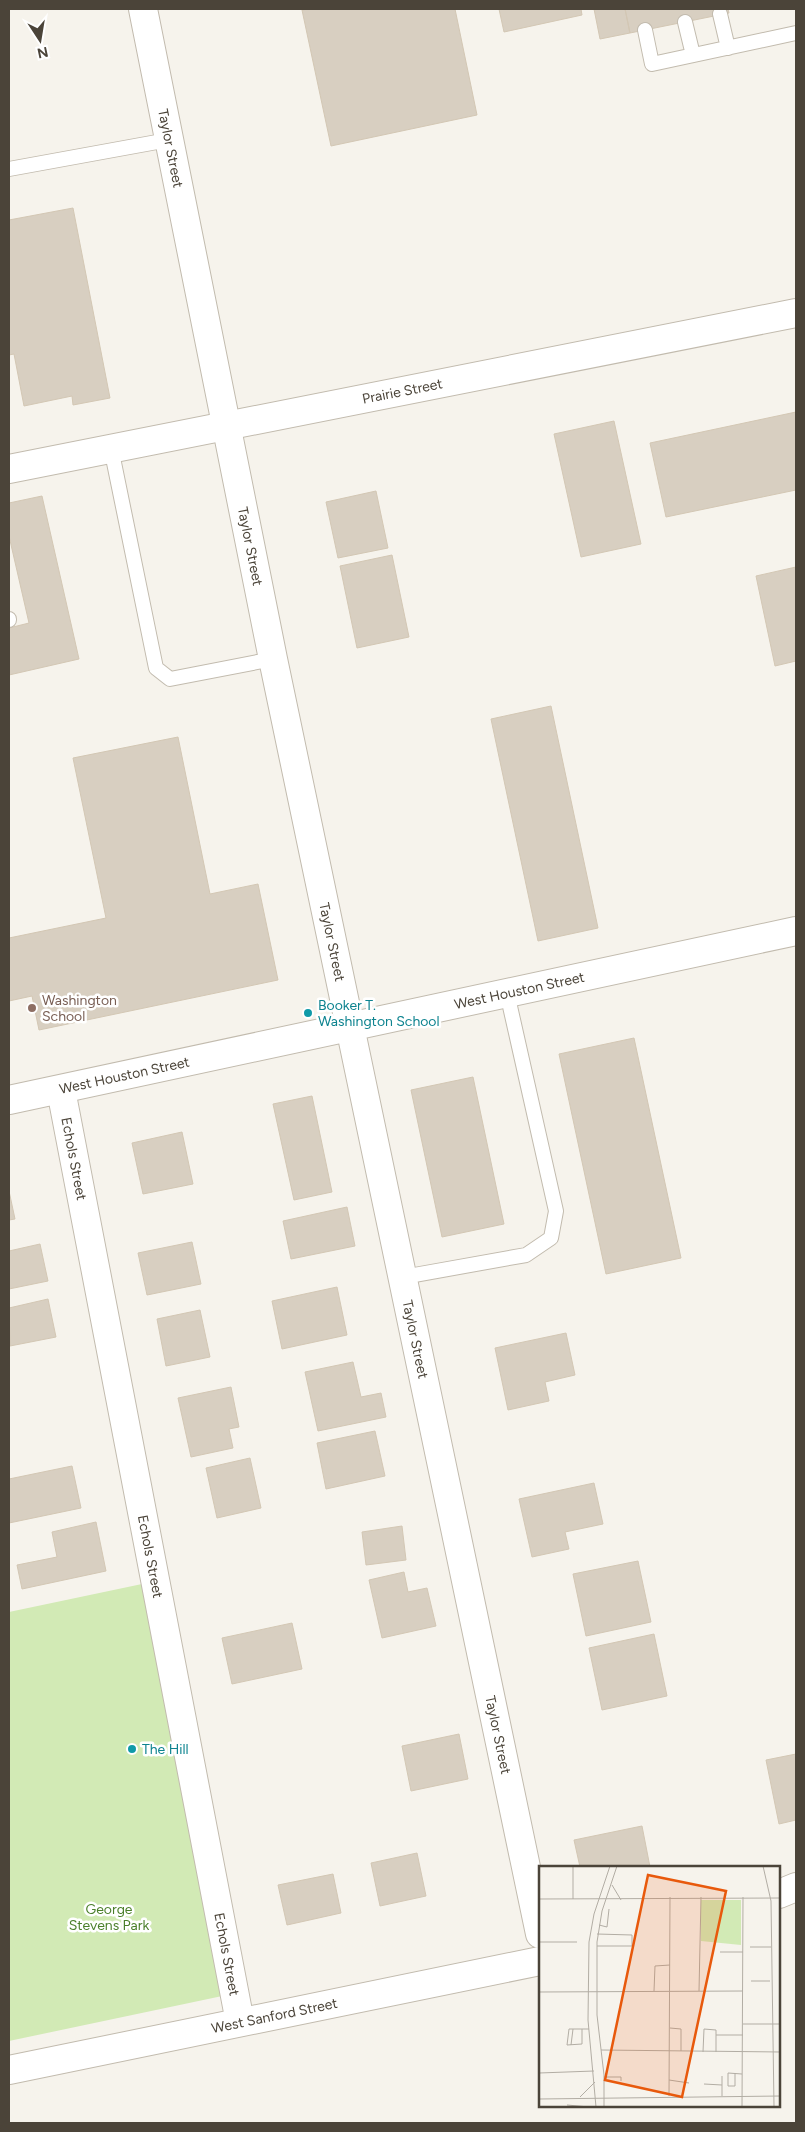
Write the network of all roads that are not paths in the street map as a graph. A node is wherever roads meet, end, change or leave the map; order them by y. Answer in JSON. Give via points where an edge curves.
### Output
{"nodes":[{"id":1,"x":143,"y":9,"type":"edge"},
{"id":2,"x":720,"y":14,"type":"dead end"},
{"id":3,"x":685,"y":22,"type":"dead end"},
{"id":4,"x":645,"y":30,"type":"dead end"},
{"id":5,"x":796,"y":33,"type":"edge"},
{"id":6,"x":728,"y":48,"type":"junction"},
{"id":7,"x":693,"y":55,"type":"junction"},
{"id":8,"x":168,"y":140,"type":"junction"},
{"id":9,"x":9,"y":170,"type":"edge"},
{"id":10,"x":796,"y":313,"type":"edge"},
{"id":11,"x":228,"y":426,"type":"junction"},
{"id":12,"x":111,"y":448,"type":"junction"},
{"id":13,"x":9,"y":469,"type":"edge"},
{"id":14,"x":273,"y":659,"type":"junction"},
{"id":15,"x":796,"y":931,"type":"edge"},
{"id":16,"x":507,"y":993,"type":"junction"},
{"id":17,"x":352,"y":1028,"type":"junction"},
{"id":18,"x":61,"y":1090,"type":"junction"},
{"id":19,"x":9,"y":1100,"type":"edge"},
{"id":20,"x":403,"y":1277,"type":"junction"},
{"id":21,"x":796,"y":1887,"type":"edge"},
{"id":22,"x":780,"y":1894,"type":"edge"},
{"id":23,"x":539,"y":1929,"type":"edge"},
{"id":24,"x":539,"y":1961,"type":"edge"},
{"id":25,"x":240,"y":2022,"type":"junction"},
{"id":26,"x":9,"y":2070,"type":"edge"}],
"edges":[{"from":1,"to":8,"type":"street","name":"Taylor Street"},
{"from":2,"to":6,"type":"lane"},
{"from":3,"to":7,"type":"lane"},
{"from":4,"to":7,"type":"lane","via":[[652,64]]},
{"from":5,"to":6,"type":"lane"},
{"from":6,"to":7,"type":"lane"},
{"from":8,"to":9,"type":"lane"},
{"from":8,"to":11,"type":"street","name":"Taylor Street"},
{"from":10,"to":11,"type":"street","name":"Prairie Street"},
{"from":11,"to":12,"type":"street","name":"Prairie Street"},
{"from":11,"to":14,"type":"street","name":"Taylor Street"},
{"from":12,"to":13,"type":"street","name":"Prairie Street"},
{"from":12,"to":14,"type":"lane","via":[[156,668],[170,679]]},
{"from":14,"to":17,"type":"street","name":"Taylor Street"},
{"from":15,"to":16,"type":"street","name":"West Houston Street"},
{"from":16,"to":17,"type":"street","name":"West Houston Street"},
{"from":16,"to":20,"type":"lane","via":[[556,1211],[551,1238],[526,1255]]},
{"from":17,"to":18,"type":"street","name":"West Houston Street"},
{"from":17,"to":20,"type":"street","name":"Taylor Street"},
{"from":18,"to":19,"type":"street","name":"West Houston Street"},
{"from":18,"to":25,"type":"street","name":"Echols Street"},
{"from":20,"to":23,"type":"street","name":"Taylor Street"},
{"from":21,"to":22,"type":"street"},
{"from":24,"to":25,"type":"street","name":"West Sanford Street"},
{"from":25,"to":26,"type":"street","name":"West Sanford Street"}]}
